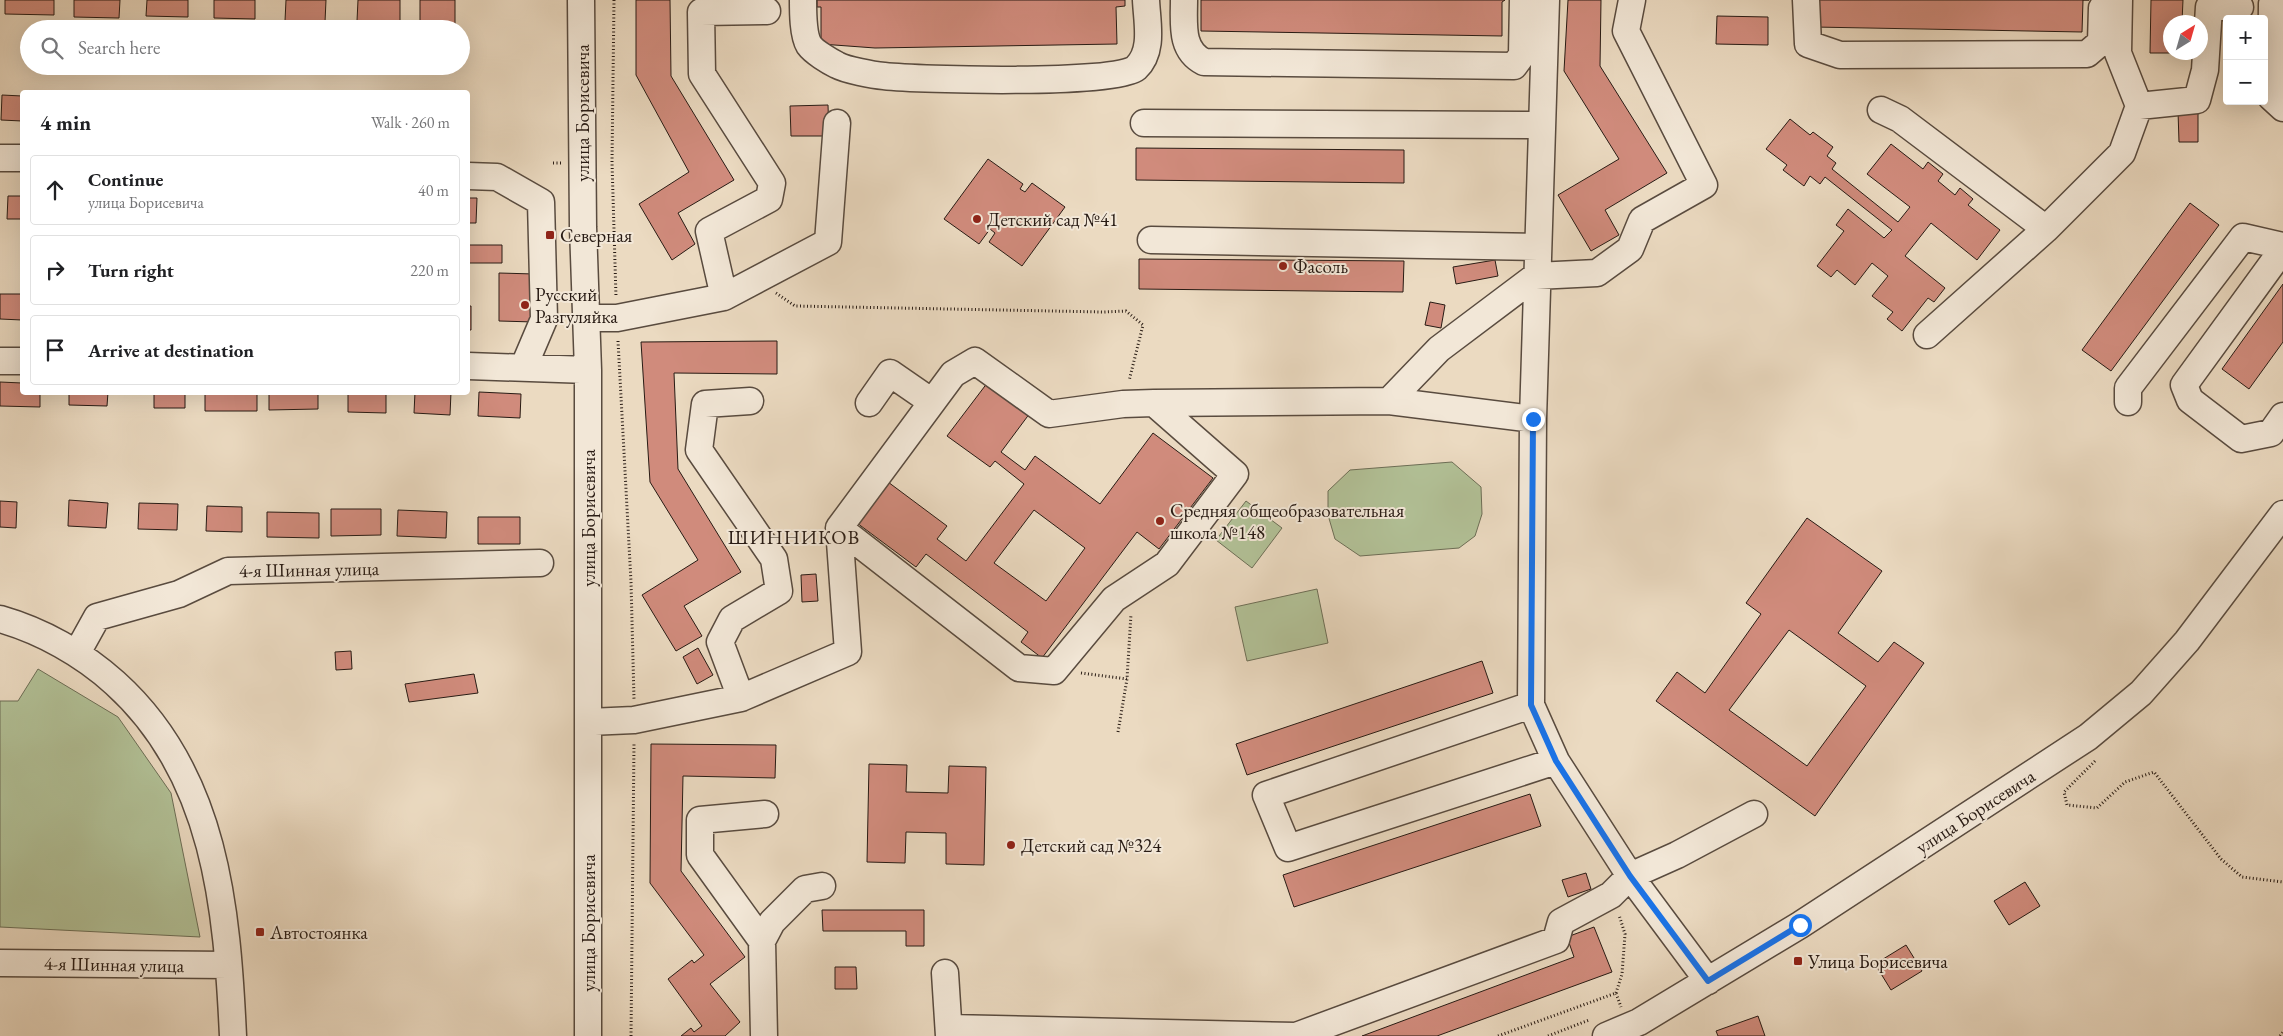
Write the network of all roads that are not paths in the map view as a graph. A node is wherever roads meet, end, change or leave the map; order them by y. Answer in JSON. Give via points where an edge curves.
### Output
{"nodes":[{"id":1,"x":581,"y":0,"type":"edge"},
{"id":2,"x":803,"y":0,"type":"edge"},
{"id":3,"x":1146,"y":0,"type":"edge"},
{"id":4,"x":1184,"y":0,"type":"edge"},
{"id":5,"x":1523,"y":0,"type":"edge"},
{"id":6,"x":1546,"y":0,"type":"edge"},
{"id":7,"x":1632,"y":0,"type":"edge"},
{"id":8,"x":1806,"y":0,"type":"edge"},
{"id":9,"x":2103,"y":0,"type":"edge"},
{"id":10,"x":2119,"y":0,"type":"edge"},
{"id":11,"x":2272,"y":4,"type":"dead end"},
{"id":12,"x":2240,"y":7,"type":"dead end"},
{"id":13,"x":767,"y":12,"type":"dead end"},
{"id":14,"x":2139,"y":106,"type":"junction"},
{"id":15,"x":2283,"y":108,"type":"edge"},
{"id":16,"x":1880,"y":110,"type":"dead end"},
{"id":17,"x":1144,"y":123,"type":"dead end"},
{"id":18,"x":837,"y":124,"type":"dead end"},
{"id":19,"x":1542,"y":125,"type":"junction"},
{"id":20,"x":0,"y":158,"type":"edge"},
{"id":21,"x":20,"y":158,"type":"edge"},
{"id":22,"x":470,"y":176,"type":"edge"},
{"id":23,"x":2046,"y":229,"type":"junction"},
{"id":24,"x":1151,"y":240,"type":"dead end"},
{"id":25,"x":1538,"y":247,"type":"junction"},
{"id":26,"x":2283,"y":248,"type":"edge"},
{"id":27,"x":1536,"y":276,"type":"junction"},
{"id":28,"x":724,"y":297,"type":"junction"},
{"id":29,"x":586,"y":318,"type":"junction"},
{"id":30,"x":1928,"y":335,"type":"dead end"},
{"id":31,"x":0,"y":361,"type":"edge"},
{"id":32,"x":20,"y":361,"type":"edge"},
{"id":33,"x":470,"y":366,"type":"edge"},
{"id":34,"x":524,"y":366,"type":"junction"},
{"id":35,"x":588,"y":370,"type":"junction"},
{"id":36,"x":750,"y":401,"type":"dead end"},
{"id":37,"x":1389,"y":401,"type":"junction"},
{"id":38,"x":932,"y":402,"type":"junction"},
{"id":39,"x":2128,"y":402,"type":"dead end"},
{"id":40,"x":869,"y":403,"type":"dead end"},
{"id":41,"x":1154,"y":403,"type":"junction"},
{"id":42,"x":2283,"y":416,"type":"edge"},
{"id":43,"x":1533,"y":419,"type":"junction"},
{"id":44,"x":2283,"y":514,"type":"edge"},
{"id":45,"x":840,"y":528,"type":"junction"},
{"id":46,"x":540,"y":563,"type":"dead end"},
{"id":47,"x":0,"y":620,"type":"edge"},
{"id":48,"x":77,"y":653,"type":"junction"},
{"id":49,"x":741,"y":698,"type":"junction"},
{"id":50,"x":1531,"y":705,"type":"junction"},
{"id":51,"x":589,"y":722,"type":"junction"},
{"id":52,"x":1556,"y":761,"type":"junction"},
{"id":53,"x":765,"y":814,"type":"dead end"},
{"id":54,"x":1754,"y":814,"type":"dead end"},
{"id":55,"x":1630,"y":876,"type":"junction"},
{"id":56,"x":822,"y":886,"type":"dead end"},
{"id":57,"x":762,"y":942,"type":"junction"},
{"id":58,"x":0,"y":963,"type":"edge"},
{"id":59,"x":228,"y":965,"type":"junction"},
{"id":60,"x":945,"y":972,"type":"dead end"},
{"id":61,"x":1708,"y":981,"type":"junction"},
{"id":62,"x":1604,"y":1022,"type":"edge"},
{"id":63,"x":949,"y":1032,"type":"edge"},
{"id":64,"x":233,"y":1036,"type":"edge"},
{"id":65,"x":588,"y":1036,"type":"edge"},
{"id":66,"x":764,"y":1036,"type":"edge"}],
"edges":[{"from":1,"to":29,"type":"street","name":"улица Борисевича","via":[[582,227]]},
{"from":2,"to":3,"type":"street","via":[[809,44],[838,66],[884,76],[1055,81],[1134,70],[1144,59],[1148,40]]},
{"from":4,"to":5,"type":"street","via":[[1184,38],[1189,51],[1204,62],[1514,66],[1522,55]]},
{"from":6,"to":19,"type":"street"},
{"from":7,"to":27,"type":"street","via":[[1626,31],[1704,185],[1642,220],[1630,249],[1597,273]]},
{"from":8,"to":9,"type":"street","via":[[1808,44],[1840,55],[1850,55],[2088,54],[2101,42]]},
{"from":10,"to":14,"type":"street","via":[[2118,53]]},
{"from":11,"to":15,"type":"street","via":[[2271,97]]},
{"from":12,"to":14,"type":"street","via":[[2209,7],[2205,70],[2197,100]]},
{"from":13,"to":28,"type":"street","via":[[701,12],[702,74],[772,183],[769,198],[709,231]]},
{"from":14,"to":23,"type":"street","via":[[2122,153]]},
{"from":16,"to":23,"type":"street","via":[[1900,118]]},
{"from":17,"to":19,"type":"street"},
{"from":18,"to":28,"type":"street","via":[[828,242]]},
{"from":19,"to":25,"type":"street"},
{"from":20,"to":21,"type":"street"},
{"from":22,"to":34,"type":"street","via":[[497,177],[541,202],[544,319]]},
{"from":23,"to":30,"type":"street"},
{"from":24,"to":25,"type":"street"},
{"from":25,"to":27,"type":"street"},
{"from":26,"to":39,"type":"street","via":[[2243,237],[2128,388]]},
{"from":26,"to":42,"type":"street","via":[[2184,385],[2190,400],[2241,439],[2271,433]]},
{"from":27,"to":37,"type":"street","via":[[1439,349]]},
{"from":27,"to":43,"type":"street"},
{"from":28,"to":29,"type":"street","via":[[617,318]]},
{"from":29,"to":35,"type":"street","name":"улица Борисевича"},
{"from":31,"to":32,"type":"street"},
{"from":33,"to":34,"type":"street"},
{"from":34,"to":35,"type":"street"},
{"from":35,"to":51,"type":"street","name":"улица Борисевича"},
{"from":36,"to":49,"type":"street","via":[[705,404],[699,450],[774,559],[779,590],[732,619],[720,642]]},
{"from":37,"to":41,"type":"street"},
{"from":37,"to":43,"type":"street"},
{"from":38,"to":40,"type":"street","via":[[890,374]]},
{"from":38,"to":41,"type":"street","via":[[953,374],[974,361],[1049,414]]},
{"from":38,"to":45,"type":"street"},
{"from":41,"to":45,"type":"street","via":[[1235,474],[1167,564],[1114,598],[1054,671],[1019,668]]},
{"from":43,"to":50,"type":"street"},
{"from":44,"to":61,"type":"street","name":"улица Борисевича","via":[[2187,641],[2141,693],[2088,737],[1800,925]]},
{"from":45,"to":49,"type":"street","via":[[848,652]]},
{"from":46,"to":48,"type":"street","name":"4-я Шинная улица","via":[[228,571],[179,594],[97,617]]},
{"from":47,"to":48,"type":"street","via":[[16,624]]},
{"from":48,"to":59,"type":"street","via":[[136,702],[159,730],[182,768],[202,816],[212,852],[226,932]]},
{"from":49,"to":51,"type":"street","via":[[634,720]]},
{"from":50,"to":52,"type":"street"},
{"from":50,"to":52,"type":"street","via":[[1266,794],[1288,848]]},
{"from":51,"to":65,"type":"street","name":"улица Борисевича"},
{"from":52,"to":55,"type":"street"},
{"from":53,"to":57,"type":"street","via":[[700,820],[700,855]]},
{"from":54,"to":55,"type":"street"},
{"from":55,"to":61,"type":"street"},
{"from":55,"to":63,"type":"street","via":[[1612,895],[1561,922],[1556,940],[1296,1036]]},
{"from":56,"to":57,"type":"street","via":[[805,889],[772,922]]},
{"from":57,"to":66,"type":"street"},
{"from":58,"to":59,"type":"street","name":"4-я Шинная улица"},
{"from":59,"to":64,"type":"street"},
{"from":60,"to":63,"type":"street"},
{"from":61,"to":62,"type":"street","name":"улица Борисевича","via":[[1639,1022]]}]}
